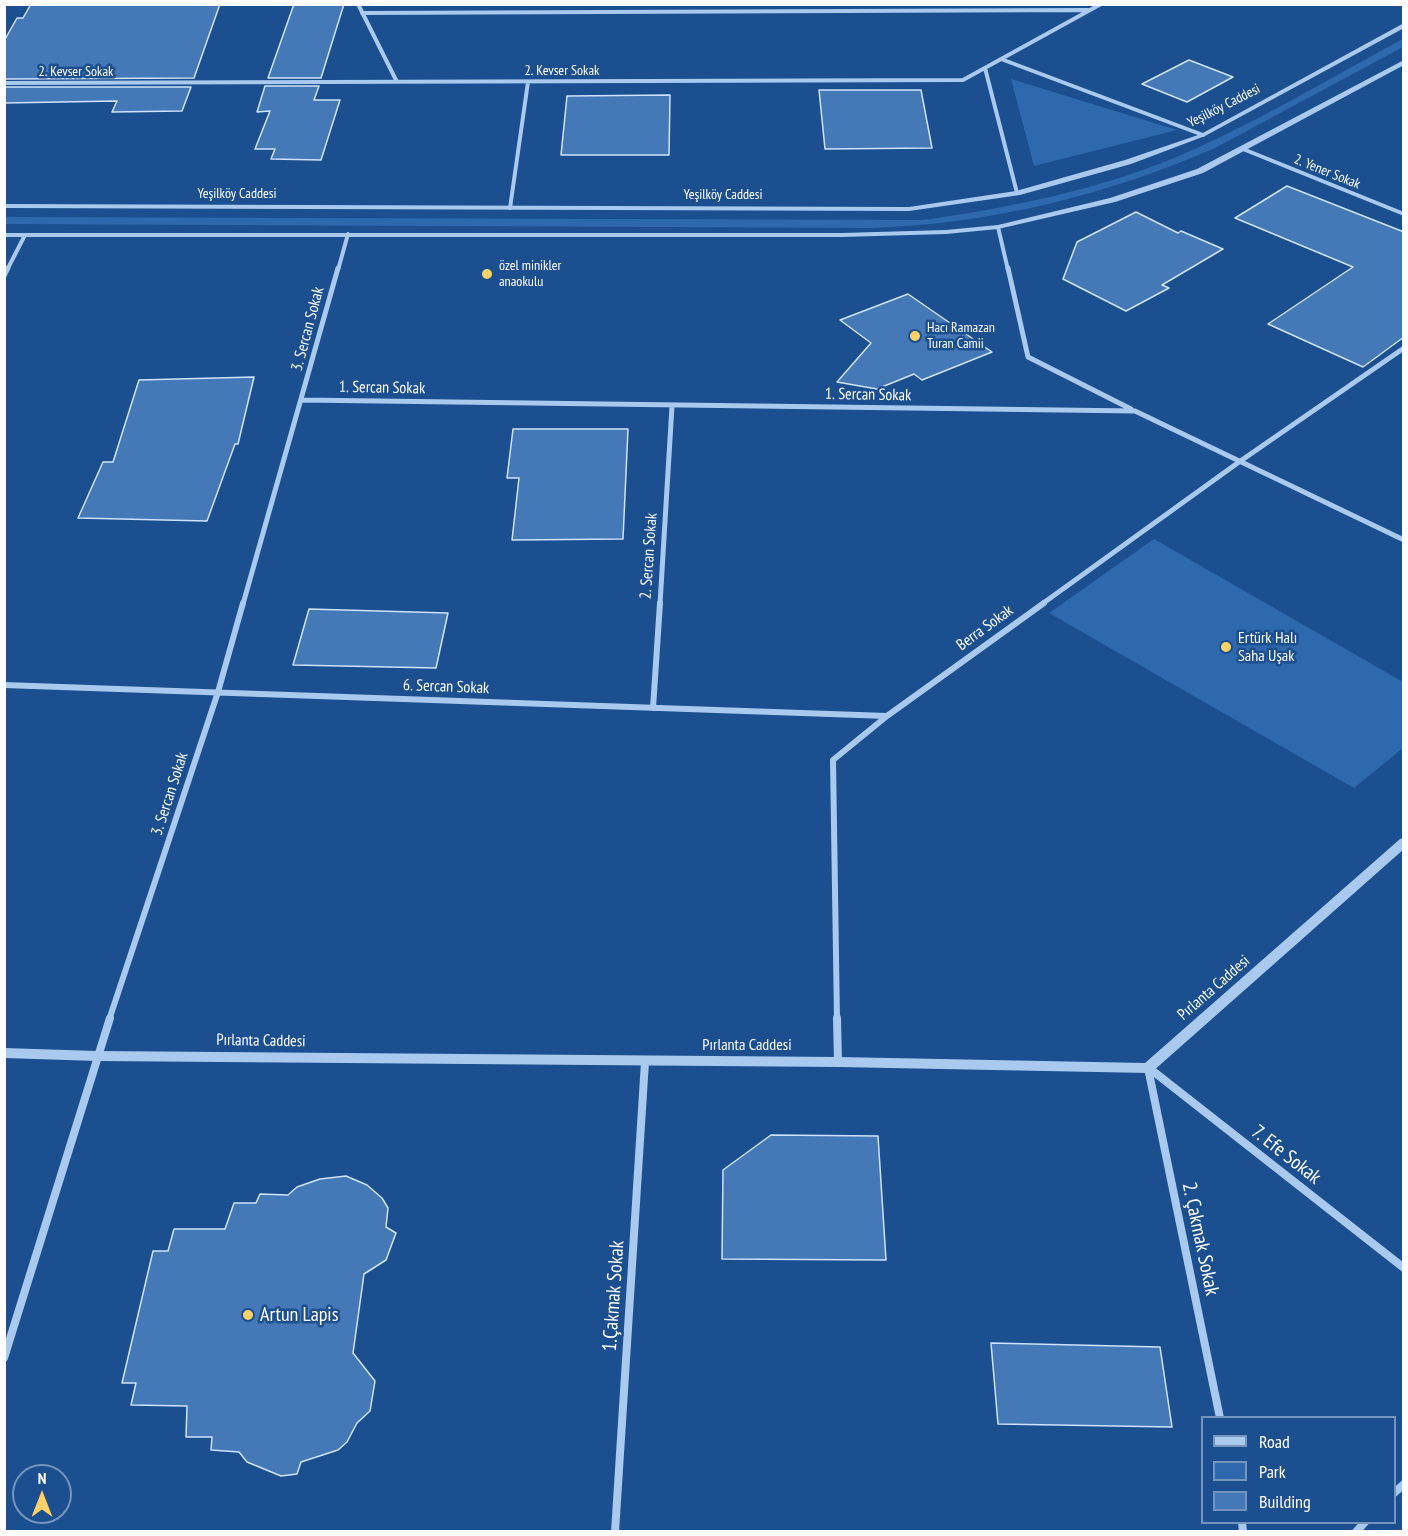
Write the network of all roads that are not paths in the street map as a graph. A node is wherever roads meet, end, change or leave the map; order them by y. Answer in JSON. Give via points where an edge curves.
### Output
{"nodes":[{"id":1,"x":358,"y":4,"type":"edge"},
{"id":2,"x":1101,"y":4,"type":"edge"},
{"id":3,"x":1088,"y":10,"type":"junction"},
{"id":4,"x":362,"y":13,"type":"junction"},
{"id":5,"x":1404,"y":25,"type":"edge"},
{"id":6,"x":1001,"y":59,"type":"junction"},
{"id":7,"x":1404,"y":62,"type":"edge"},
{"id":8,"x":985,"y":68,"type":"junction"},
{"id":9,"x":397,"y":82,"type":"junction"},
{"id":10,"x":528,"y":82,"type":"junction"},
{"id":11,"x":4,"y":83,"type":"edge"},
{"id":12,"x":1203,"y":135,"type":"junction"},
{"id":13,"x":1243,"y":148,"type":"junction"},
{"id":14,"x":1017,"y":193,"type":"junction"},
{"id":15,"x":4,"y":206,"type":"edge"},
{"id":16,"x":510,"y":208,"type":"junction"},
{"id":17,"x":1404,"y":214,"type":"edge"},
{"id":18,"x":998,"y":227,"type":"junction"},
{"id":19,"x":348,"y":234,"type":"junction"},
{"id":20,"x":4,"y":235,"type":"edge"},
{"id":21,"x":25,"y":235,"type":"junction"},
{"id":22,"x":4,"y":276,"type":"edge"},
{"id":23,"x":1404,"y":348,"type":"edge"},
{"id":24,"x":302,"y":400,"type":"junction"},
{"id":25,"x":672,"y":406,"type":"junction"},
{"id":26,"x":1135,"y":411,"type":"junction"},
{"id":27,"x":1239,"y":462,"type":"junction"},
{"id":28,"x":1404,"y":540,"type":"edge"},
{"id":29,"x":4,"y":685,"type":"edge"},
{"id":30,"x":218,"y":692,"type":"junction"},
{"id":31,"x":653,"y":708,"type":"junction"},
{"id":32,"x":887,"y":716,"type":"junction"},
{"id":33,"x":1404,"y":842,"type":"edge"},
{"id":34,"x":4,"y":1053,"type":"edge"},
{"id":35,"x":97,"y":1056,"type":"junction"},
{"id":36,"x":645,"y":1062,"type":"junction"},
{"id":37,"x":838,"y":1062,"type":"junction"},
{"id":38,"x":1149,"y":1068,"type":"junction"},
{"id":39,"x":1404,"y":1268,"type":"edge"},
{"id":40,"x":4,"y":1358,"type":"edge"},
{"id":41,"x":1220,"y":1416,"type":"edge"},
{"id":42,"x":615,"y":1532,"type":"edge"}],
"edges":[{"from":1,"to":4,"type":"street"},
{"from":2,"to":3,"type":"street","name":"2. Kevser Sokak"},
{"from":3,"to":4,"type":"street"},
{"from":3,"to":6,"type":"street","name":"2. Kevser Sokak"},
{"from":4,"to":9,"type":"street"},
{"from":5,"to":12,"type":"street","name":"Yeşilköy Caddesi"},
{"from":6,"to":8,"type":"street","name":"2. Kevser Sokak"},
{"from":6,"to":12,"type":"street"},
{"from":7,"to":13,"type":"street"},
{"from":8,"to":10,"type":"street","name":"2. Kevser Sokak","via":[[963,80]]},
{"from":8,"to":14,"type":"street"},
{"from":9,"to":10,"type":"street","name":"2. Kevser Sokak"},
{"from":9,"to":11,"type":"street","name":"2. Kevser Sokak"},
{"from":10,"to":16,"type":"street"},
{"from":12,"to":14,"type":"street","name":"Yeşilköy Caddesi","via":[[1128,162]]},
{"from":13,"to":17,"type":"street","name":"2. Yener Sokak"},
{"from":13,"to":18,"type":"street","via":[[1200,171],[1102,202]]},
{"from":14,"to":16,"type":"street","name":"Yeşilköy Caddesi","via":[[909,209]]},
{"from":15,"to":16,"type":"street","name":"Yeşilköy Caddesi"},
{"from":18,"to":19,"type":"street","via":[[842,235]]},
{"from":18,"to":26,"type":"street","via":[[1028,357]]},
{"from":19,"to":21,"type":"street"},
{"from":19,"to":24,"type":"street","name":"3. Sercan Sokak"},
{"from":20,"to":21,"type":"street"},
{"from":21,"to":22,"type":"street"},
{"from":23,"to":27,"type":"street","name":"Berra Sokak"},
{"from":24,"to":25,"type":"street","name":"1. Sercan Sokak"},
{"from":24,"to":30,"type":"street","name":"3. Sercan Sokak"},
{"from":25,"to":26,"type":"street","name":"1. Sercan Sokak"},
{"from":25,"to":31,"type":"street","name":"2. Sercan Sokak"},
{"from":26,"to":27,"type":"street","name":"1. Sercan Sokak"},
{"from":27,"to":28,"type":"street","name":"1. Sercan Sokak"},
{"from":27,"to":32,"type":"street","name":"Berra Sokak"},
{"from":29,"to":30,"type":"street","name":"6. Sercan Sokak"},
{"from":30,"to":31,"type":"street","name":"6. Sercan Sokak"},
{"from":30,"to":35,"type":"street","name":"3. Sercan Sokak"},
{"from":31,"to":32,"type":"street","name":"6. Sercan Sokak"},
{"from":32,"to":37,"type":"street","name":"Berra Sokak","via":[[833,760]]},
{"from":33,"to":38,"type":"street","name":"Pırlanta Caddesi"},
{"from":34,"to":35,"type":"street","name":"Pırlanta Caddesi"},
{"from":35,"to":36,"type":"street","name":"Pırlanta Caddesi"},
{"from":35,"to":40,"type":"street","name":"3. Sercan Sokak"},
{"from":36,"to":37,"type":"street","name":"Pırlanta Caddesi"},
{"from":36,"to":42,"type":"street","name":"1.Çakmak Sokak"},
{"from":37,"to":38,"type":"street","name":"Pırlanta Caddesi"},
{"from":38,"to":39,"type":"street","name":"7. Efe Sokak"},
{"from":38,"to":41,"type":"street","name":"2. Çakmak Sokak"}]}
